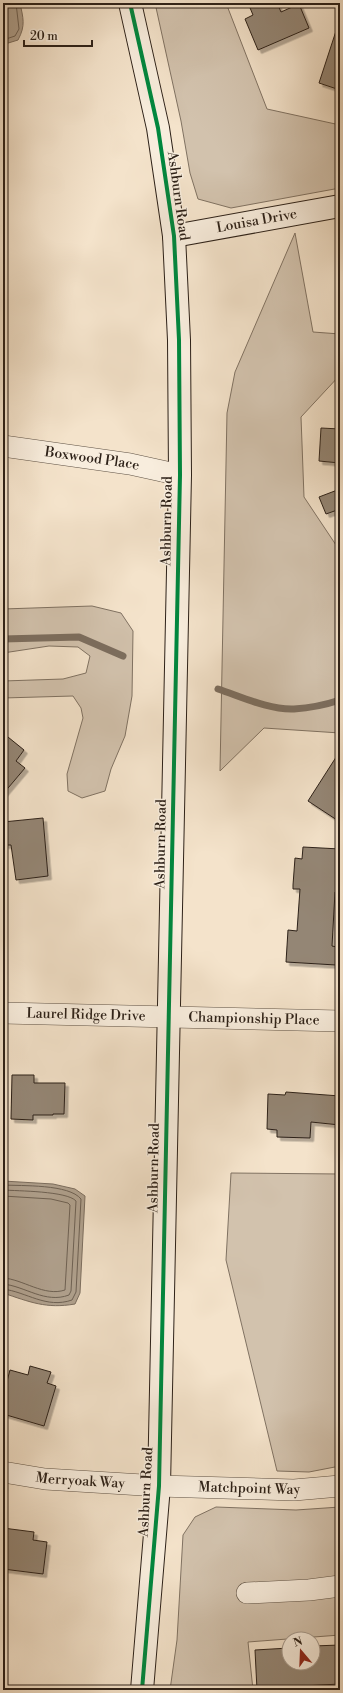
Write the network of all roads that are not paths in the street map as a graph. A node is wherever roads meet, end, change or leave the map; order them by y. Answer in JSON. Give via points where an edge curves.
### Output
{"nodes":[{"id":1,"x":130,"y":3,"type":"edge"},
{"id":2,"x":340,"y":206,"type":"edge"},
{"id":3,"x":174,"y":236,"type":"junction"},
{"id":4,"x":3,"y":446,"type":"edge"},
{"id":5,"x":180,"y":475,"type":"junction"},
{"id":6,"x":3,"y":1013,"type":"edge"},
{"id":7,"x":168,"y":1017,"type":"junction"},
{"id":8,"x":340,"y":1021,"type":"edge"},
{"id":9,"x":3,"y":1472,"type":"edge"},
{"id":10,"x":159,"y":1486,"type":"junction"},
{"id":11,"x":340,"y":1486,"type":"edge"},
{"id":12,"x":340,"y":1586,"type":"edge"},
{"id":13,"x":247,"y":1593,"type":"dead end"},
{"id":14,"x":142,"y":1690,"type":"edge"}],
"edges":[{"from":1,"to":3,"type":"street","name":"Ashburn Road","via":[[158,128]]},
{"from":2,"to":3,"type":"street","name":"Louisa Drive"},
{"from":3,"to":5,"type":"street","name":"Ashburn Road","via":[[179,340]]},
{"from":4,"to":5,"type":"street","name":"Boxwood Place","via":[[130,464]]},
{"from":5,"to":7,"type":"street","name":"Ashburn Road"},
{"from":6,"to":7,"type":"street","name":"Laurel Ridge Drive"},
{"from":7,"to":8,"type":"street","name":"Championship Place"},
{"from":7,"to":10,"type":"street","name":"Ashburn Road"},
{"from":9,"to":10,"type":"street","name":"Merryoak Way","via":[[45,1480]]},
{"from":10,"to":11,"type":"street","name":"Matchpoint Way","via":[[294,1490]]},
{"from":10,"to":14,"type":"street","name":"Ashburn Road"},
{"from":12,"to":13,"type":"street"}]}
